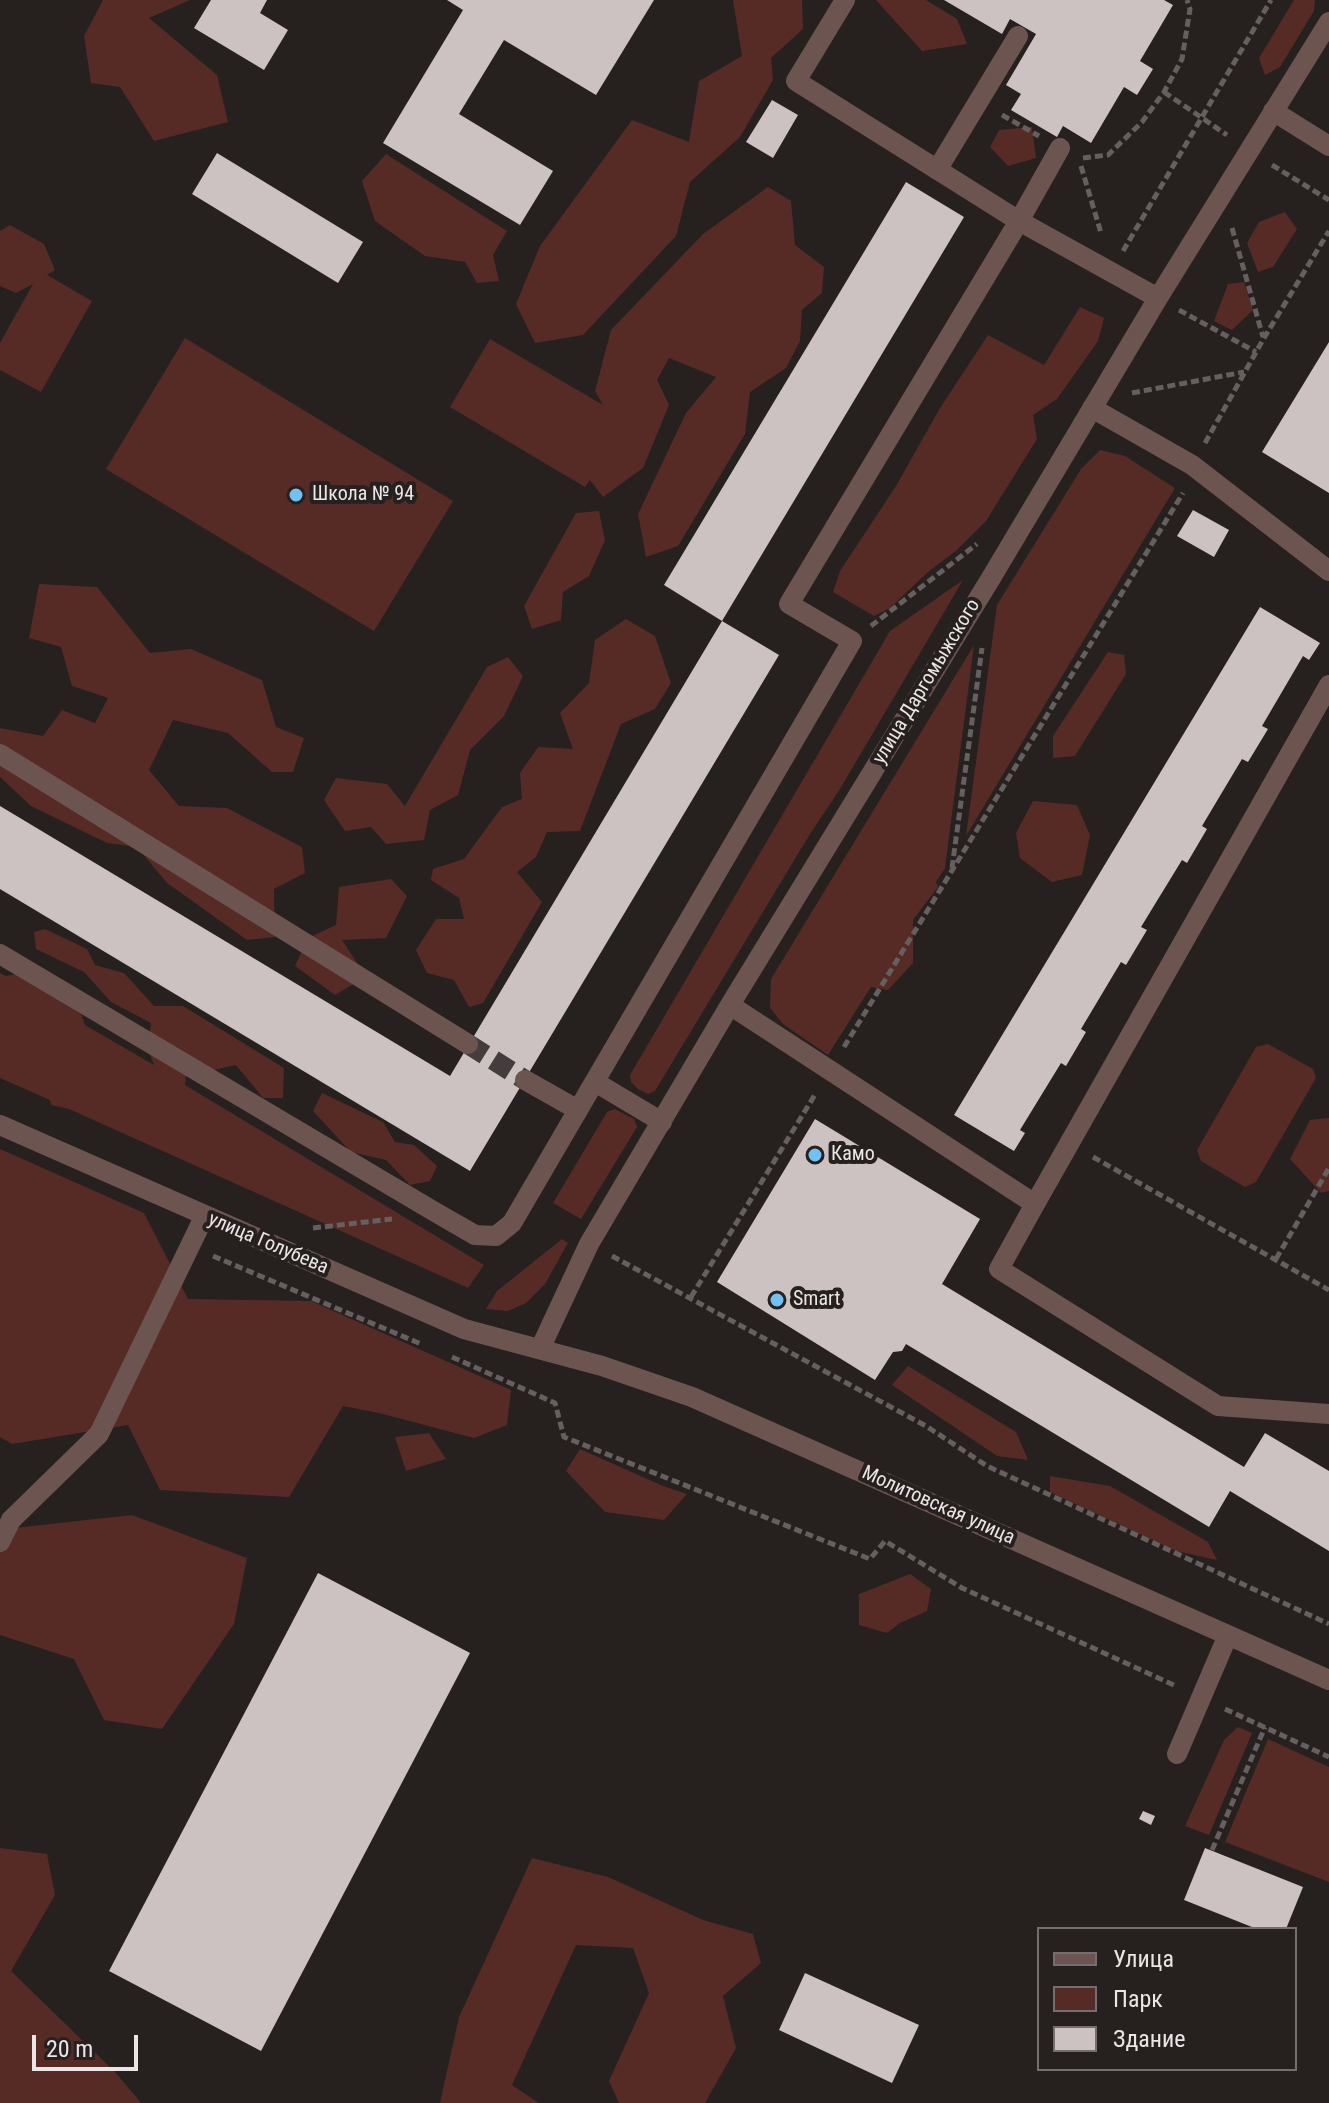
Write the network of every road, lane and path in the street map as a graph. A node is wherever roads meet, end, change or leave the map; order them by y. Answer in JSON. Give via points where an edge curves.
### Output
{"nodes":[{"id":1,"x":845,"y":0,"type":"edge"},
{"id":2,"x":1187,"y":0,"type":"edge"},
{"id":3,"x":1271,"y":0,"type":"edge"},
{"id":4,"x":1329,"y":22,"type":"edge"},
{"id":5,"x":1018,"y":36,"type":"dead end"},
{"id":6,"x":1164,"y":92,"type":"junction"},
{"id":7,"x":979,"y":101,"type":"junction"},
{"id":8,"x":1273,"y":111,"type":"junction"},
{"id":9,"x":1201,"y":119,"type":"junction"},
{"id":10,"x":1329,"y":146,"type":"edge"},
{"id":11,"x":1060,"y":148,"type":"joint"},
{"id":12,"x":1249,"y":150,"type":"junction"},
{"id":13,"x":937,"y":170,"type":"junction"},
{"id":14,"x":1223,"y":193,"type":"junction"},
{"id":15,"x":1329,"y":200,"type":"edge"},
{"id":16,"x":1019,"y":221,"type":"junction"},
{"id":17,"x":1329,"y":231,"type":"edge"},
{"id":18,"x":1114,"y":272,"type":"junction"},
{"id":19,"x":1158,"y":298,"type":"junction"},
{"id":20,"x":1264,"y":338,"type":"junction"},
{"id":21,"x":1256,"y":352,"type":"junction"},
{"id":22,"x":1245,"y":371,"type":"junction"},
{"id":23,"x":1092,"y":408,"type":"junction"},
{"id":24,"x":1192,"y":465,"type":"junction"},
{"id":25,"x":978,"y":543,"type":"dead end"},
{"id":26,"x":1329,"y":571,"type":"edge"},
{"id":27,"x":983,"y":640,"type":"dead end"},
{"id":28,"x":852,"y":641,"type":"junction"},
{"id":29,"x":1329,"y":685,"type":"edge"},
{"id":30,"x":0,"y":754,"type":"edge"},
{"id":31,"x":951,"y":873,"type":"junction"},
{"id":32,"x":0,"y":954,"type":"edge"},
{"id":33,"x":730,"y":1005,"type":"junction"},
{"id":34,"x":468,"y":1044,"type":"tunnel mouth"},
{"id":35,"x":829,"y":1072,"type":"junction"},
{"id":36,"x":525,"y":1080,"type":"tunnel mouth"},
{"id":37,"x":595,"y":1082,"type":"junction"},
{"id":38,"x":578,"y":1110,"type":"junction"},
{"id":39,"x":662,"y":1122,"type":"junction"},
{"id":40,"x":0,"y":1125,"type":"edge"},
{"id":41,"x":1068,"y":1143,"type":"junction"},
{"id":42,"x":1329,"y":1168,"type":"edge"},
{"id":43,"x":1035,"y":1204,"type":"junction"},
{"id":44,"x":435,"y":1212,"type":"junction"},
{"id":45,"x":204,"y":1217,"type":"junction"},
{"id":46,"x":313,"y":1228,"type":"dead end"},
{"id":47,"x":190,"y":1246,"type":"junction"},
{"id":48,"x":1276,"y":1259,"type":"junction"},
{"id":49,"x":644,"y":1274,"type":"dead end"},
{"id":50,"x":1329,"y":1290,"type":"edge"},
{"id":51,"x":691,"y":1297,"type":"junction"},
{"id":52,"x":422,"y":1344,"type":"dead end"},
{"id":53,"x":540,"y":1349,"type":"junction"},
{"id":54,"x":450,"y":1356,"type":"dead end"},
{"id":55,"x":1329,"y":1414,"type":"edge"},
{"id":56,"x":0,"y":1542,"type":"edge"},
{"id":57,"x":1329,"y":1624,"type":"edge"},
{"id":58,"x":1228,"y":1635,"type":"junction"},
{"id":59,"x":1329,"y":1680,"type":"edge"},
{"id":60,"x":1201,"y":1698,"type":"junction"},
{"id":61,"x":1265,"y":1727,"type":"junction"},
{"id":62,"x":1177,"y":1754,"type":"dead end"},
{"id":63,"x":1329,"y":1757,"type":"edge"},
{"id":64,"x":1212,"y":1850,"type":"dead end"}],
"edges":[{"from":1,"to":13,"type":"street","via":[[796,81]]},
{"from":2,"to":6,"type":"path","via":[[1182,59]]},
{"from":3,"to":9,"type":"path"},
{"from":4,"to":8,"type":"street","name":"улица Даргомыжского"},
{"from":5,"to":7,"type":"street"},
{"from":6,"to":9,"type":"path"},
{"from":6,"to":18,"type":"path","via":[[1108,155],[1079,158]]},
{"from":7,"to":11,"type":"path"},
{"from":7,"to":13,"type":"street"},
{"from":8,"to":10,"type":"street"},
{"from":8,"to":12,"type":"street","name":"улица Даргомыжского"},
{"from":9,"to":12,"type":"path"},
{"from":9,"to":18,"type":"path"},
{"from":11,"to":16,"type":"street"},
{"from":12,"to":14,"type":"street","name":"улица Даргомыжского"},
{"from":12,"to":15,"type":"path"},
{"from":13,"to":16,"type":"street"},
{"from":14,"to":19,"type":"street","name":"улица Даргомыжского"},
{"from":14,"to":20,"type":"path"},
{"from":16,"to":18,"type":"street"},
{"from":16,"to":28,"type":"street","via":[[789,604]]},
{"from":17,"to":20,"type":"path"},
{"from":18,"to":19,"type":"street"},
{"from":19,"to":21,"type":"path"},
{"from":19,"to":23,"type":"street","name":"улица Даргомыжского"},
{"from":20,"to":21,"type":"path"},
{"from":21,"to":22,"type":"path"},
{"from":22,"to":23,"type":"path","via":[[1130,393]]},
{"from":22,"to":24,"type":"path"},
{"from":23,"to":24,"type":"street"},
{"from":23,"to":33,"type":"street","name":"улица Даргомыжского"},
{"from":24,"to":26,"type":"street"},
{"from":24,"to":31,"type":"path","via":[[1183,494]]},
{"from":25,"to":28,"type":"path"},
{"from":27,"to":31,"type":"path"},
{"from":28,"to":37,"type":"street"},
{"from":29,"to":41,"type":"street"},
{"from":30,"to":34,"type":"street"},
{"from":31,"to":35,"type":"path"},
{"from":32,"to":44,"type":"street"},
{"from":33,"to":35,"type":"street"},
{"from":33,"to":39,"type":"street","name":"улица Даргомыжского"},
{"from":35,"to":43,"type":"street"},
{"from":35,"to":51,"type":"path"},
{"from":36,"to":38,"type":"street"},
{"from":37,"to":38,"type":"street"},
{"from":37,"to":39,"type":"street"},
{"from":38,"to":44,"type":"street","via":[[512,1223],[496,1236],[475,1235]]},
{"from":39,"to":53,"type":"street","name":"улица Даргомыжского","via":[[589,1244]]},
{"from":40,"to":45,"type":"street","name":"улица Голубева"},
{"from":41,"to":43,"type":"street"},
{"from":41,"to":48,"type":"path"},
{"from":42,"to":48,"type":"path"},
{"from":43,"to":55,"type":"street","via":[[999,1269],[1218,1406]]},
{"from":44,"to":46,"type":"path"},
{"from":45,"to":47,"type":"street"},
{"from":45,"to":53,"type":"street","name":"улица Голубева","via":[[464,1329]]},
{"from":47,"to":52,"type":"path"},
{"from":47,"to":56,"type":"street","via":[[99,1434],[11,1520]]},
{"from":48,"to":50,"type":"path"},
{"from":49,"to":51,"type":"path"},
{"from":51,"to":57,"type":"path","via":[[926,1426],[987,1466]]},
{"from":53,"to":58,"type":"street","name":"Молитовская улица","via":[[692,1397]]},
{"from":54,"to":60,"type":"path","via":[[555,1403],[564,1437],[870,1559],[885,1541],[962,1588]]},
{"from":58,"to":59,"type":"street","name":"Молитовская улица"},
{"from":58,"to":60,"type":"street"},
{"from":60,"to":61,"type":"path"},
{"from":60,"to":62,"type":"street"},
{"from":61,"to":63,"type":"path"},
{"from":61,"to":64,"type":"path"}]}
